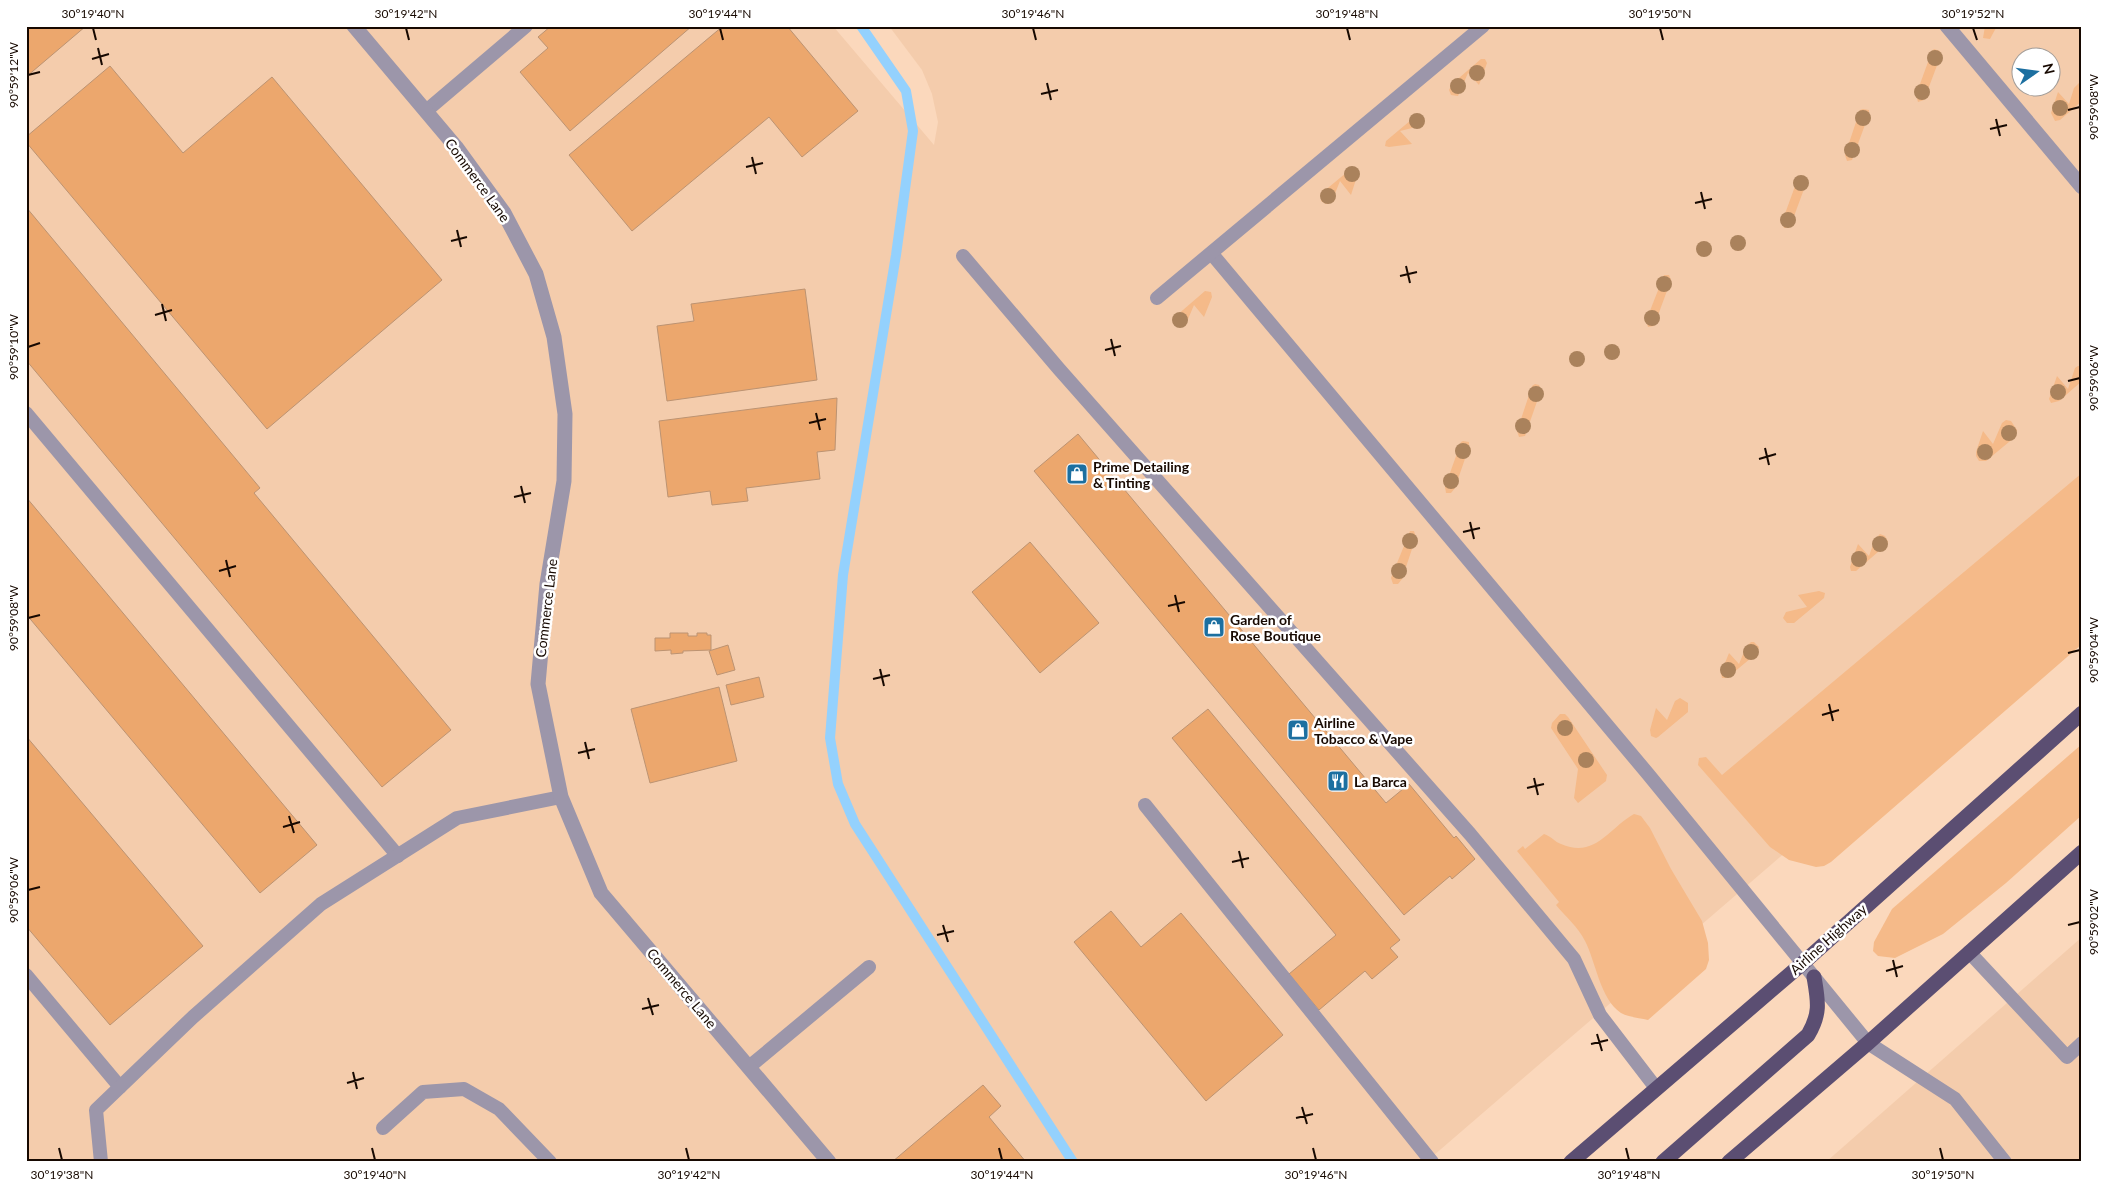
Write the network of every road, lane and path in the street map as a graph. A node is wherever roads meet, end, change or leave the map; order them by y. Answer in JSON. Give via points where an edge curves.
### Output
{"nodes":[{"id":1,"x":354,"y":26,"type":"edge"},
{"id":2,"x":526,"y":26,"type":"edge"},
{"id":3,"x":1483,"y":26,"type":"edge"},
{"id":4,"x":1947,"y":26,"type":"edge"},
{"id":5,"x":426,"y":111,"type":"junction"},
{"id":6,"x":2082,"y":187,"type":"edge"},
{"id":7,"x":1212,"y":254,"type":"junction"},
{"id":8,"x":963,"y":256,"type":"dead end"},
{"id":9,"x":1157,"y":298,"type":"dead end"},
{"id":10,"x":26,"y":413,"type":"edge"},
{"id":11,"x":2082,"y":713,"type":"edge"},
{"id":12,"x":561,"y":797,"type":"junction"},
{"id":13,"x":1145,"y":805,"type":"dead end"},
{"id":14,"x":2082,"y":852,"type":"edge"},
{"id":15,"x":398,"y":856,"type":"junction"},
{"id":16,"x":1968,"y":952,"type":"junction"},
{"id":17,"x":1803,"y":963,"type":"junction"},
{"id":18,"x":869,"y":967,"type":"dead end"},
{"id":19,"x":26,"y":975,"type":"edge"},
{"id":20,"x":1814,"y":977,"type":"junction"},
{"id":21,"x":1868,"y":1043,"type":"junction"},
{"id":22,"x":2082,"y":1043,"type":"edge"},
{"id":23,"x":749,"y":1067,"type":"junction"},
{"id":24,"x":120,"y":1087,"type":"junction"},
{"id":25,"x":1656,"y":1088,"type":"junction"},
{"id":26,"x":383,"y":1128,"type":"dead end"},
{"id":27,"x":101,"y":1162,"type":"edge"},
{"id":28,"x":550,"y":1162,"type":"edge"},
{"id":29,"x":829,"y":1162,"type":"edge"},
{"id":30,"x":1432,"y":1162,"type":"edge"},
{"id":31,"x":1571,"y":1162,"type":"edge"},
{"id":32,"x":1663,"y":1162,"type":"edge"},
{"id":33,"x":1729,"y":1162,"type":"edge"},
{"id":34,"x":2005,"y":1162,"type":"edge"}],
"edges":[{"from":1,"to":5,"type":"street","name":"Commerce Lane"},
{"from":2,"to":5,"type":"lane"},
{"from":3,"to":7,"type":"lane"},
{"from":4,"to":6,"type":"street"},
{"from":5,"to":12,"type":"street","name":"Commerce Lane","via":[[504,212],[536,274],[554,337],[565,414],[564,481],[547,584],[538,684]]},
{"from":7,"to":9,"type":"lane"},
{"from":7,"to":17,"type":"lane"},
{"from":8,"to":25,"type":"lane","via":[[1470,834],[1574,959],[1600,1015]]},
{"from":10,"to":15,"type":"lane"},
{"from":11,"to":17,"type":"highway","name":"Airline Highway"},
{"from":12,"to":15,"type":"lane","via":[[457,818]]},
{"from":12,"to":23,"type":"street","name":"Commerce Lane","via":[[602,893]]},
{"from":13,"to":30,"type":"lane"},
{"from":14,"to":16,"type":"highway"},
{"from":15,"to":24,"type":"lane","via":[[321,904]]},
{"from":16,"to":21,"type":"highway"},
{"from":16,"to":22,"type":"lane","via":[[2067,1057]]},
{"from":17,"to":20,"type":"lane"},
{"from":17,"to":25,"type":"highway","name":"Airline Highway"},
{"from":18,"to":23,"type":"lane"},
{"from":19,"to":24,"type":"lane"},
{"from":20,"to":21,"type":"lane"},
{"from":20,"to":32,"type":"highway","via":[[1817,1020],[1808,1035]]},
{"from":21,"to":33,"type":"highway"},
{"from":21,"to":34,"type":"lane","via":[[1955,1099]]},
{"from":23,"to":29,"type":"street","name":"Commerce Lane"},
{"from":24,"to":27,"type":"lane","via":[[96,1110]]},
{"from":25,"to":31,"type":"highway","name":"Airline Highway"},
{"from":26,"to":28,"type":"lane","via":[[423,1092],[464,1089],[499,1109]]}]}
